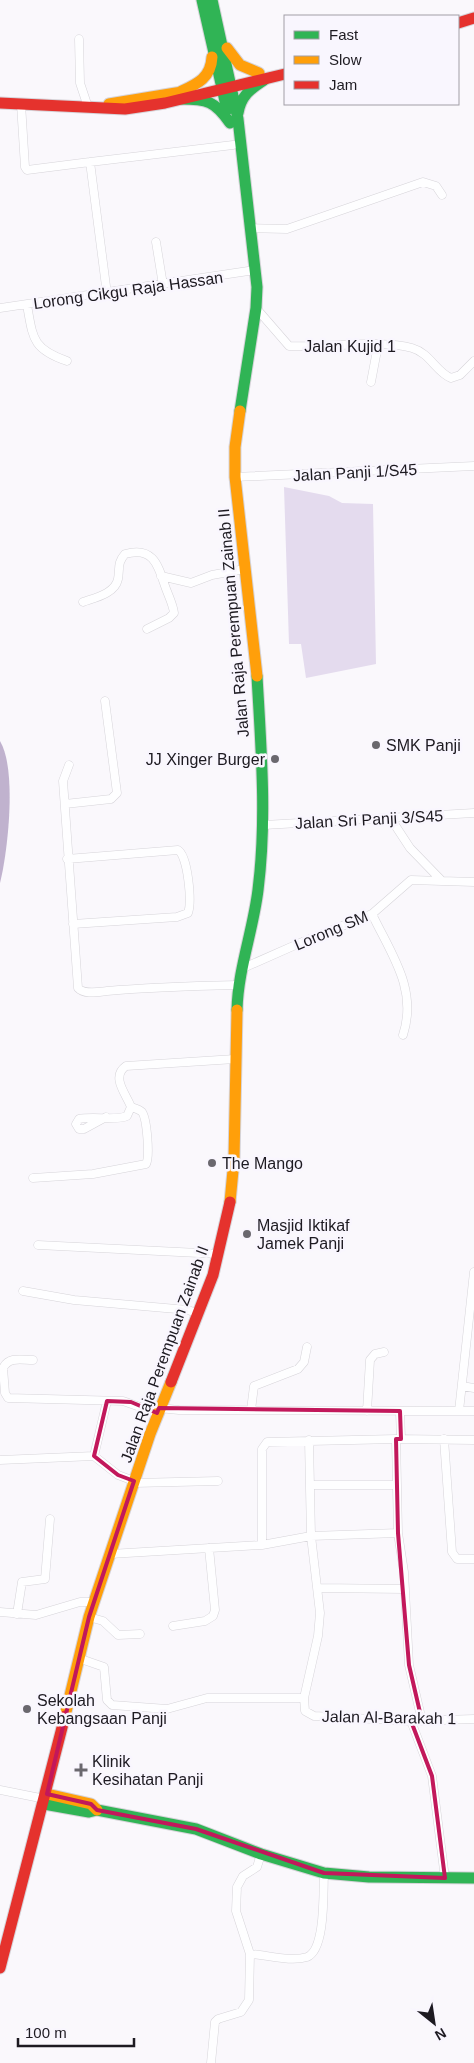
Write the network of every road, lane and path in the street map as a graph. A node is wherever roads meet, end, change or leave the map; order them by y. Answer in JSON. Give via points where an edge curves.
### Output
{"nodes":[{"id":1,"x":202,"y":0,"type":"edge"},
{"id":2,"x":212,"y":0,"type":"edge"},
{"id":3,"x":474,"y":18,"type":"edge"},
{"id":4,"x":459,"y":23,"type":"edge"},
{"id":5,"x":216,"y":35,"type":"junction"},
{"id":6,"x":79,"y":39,"type":"dead end"},
{"id":7,"x":284,"y":66,"type":"edge"},
{"id":8,"x":284,"y":74,"type":"edge"},
{"id":9,"x":261,"y":76,"type":"junction"},
{"id":10,"x":227,"y":85,"type":"junction"},
{"id":11,"x":180,"y":96,"type":"junction"},
{"id":12,"x":0,"y":103,"type":"edge"},
{"id":13,"x":21,"y":104,"type":"junction"},
{"id":14,"x":88,"y":107,"type":"junction"},
{"id":15,"x":234,"y":121,"type":"junction"},
{"id":16,"x":233,"y":145,"type":"junction"},
{"id":17,"x":90,"y":162,"type":"junction"},
{"id":18,"x":442,"y":194,"type":"dead end"},
{"id":19,"x":250,"y":228,"type":"junction"},
{"id":20,"x":156,"y":242,"type":"dead end"},
{"id":21,"x":255,"y":270,"type":"junction"},
{"id":22,"x":162,"y":285,"type":"junction"},
{"id":23,"x":107,"y":294,"type":"junction"},
{"id":24,"x":27,"y":305,"type":"junction"},
{"id":25,"x":0,"y":308,"type":"edge"},
{"id":26,"x":256,"y":308,"type":"junction"},
{"id":27,"x":378,"y":345,"type":"junction"},
{"id":28,"x":67,"y":361,"type":"dead end"},
{"id":29,"x":474,"y":361,"type":"edge"},
{"id":30,"x":371,"y":382,"type":"dead end"},
{"id":31,"x":474,"y":466,"type":"edge"},
{"id":32,"x":235,"y":477,"type":"junction"},
{"id":33,"x":244,"y":569,"type":"junction"},
{"id":34,"x":162,"y":576,"type":"junction"},
{"id":35,"x":83,"y":602,"type":"dead end"},
{"id":36,"x":147,"y":628,"type":"dead end"},
{"id":37,"x":105,"y":701,"type":"dead end"},
{"id":38,"x":69,"y":765,"type":"dead end"},
{"id":39,"x":65,"y":804,"type":"junction"},
{"id":40,"x":474,"y":814,"type":"edge"},
{"id":41,"x":391,"y":819,"type":"junction"},
{"id":42,"x":264,"y":825,"type":"junction"},
{"id":43,"x":68,"y":859,"type":"junction"},
{"id":44,"x":442,"y":881,"type":"junction"},
{"id":45,"x":474,"y":882,"type":"edge"},
{"id":46,"x":372,"y":914,"type":"junction"},
{"id":47,"x":73,"y":924,"type":"junction"},
{"id":48,"x":242,"y":969,"type":"junction"},
{"id":49,"x":238,"y":985,"type":"junction"},
{"id":50,"x":403,"y":1035,"type":"dead end"},
{"id":51,"x":235,"y":1059,"type":"junction"},
{"id":52,"x":131,"y":1107,"type":"junction"},
{"id":53,"x":106,"y":1117,"type":"dead end"},
{"id":54,"x":33,"y":1178,"type":"dead end"},
{"id":55,"x":38,"y":1245,"type":"dead end"},
{"id":56,"x":219,"y":1254,"type":"junction"},
{"id":57,"x":474,"y":1272,"type":"edge"},
{"id":58,"x":23,"y":1291,"type":"dead end"},
{"id":59,"x":199,"y":1314,"type":"junction"},
{"id":60,"x":471,"y":1326,"type":"edge"},
{"id":61,"x":306,"y":1347,"type":"dead end"},
{"id":62,"x":384,"y":1352,"type":"dead end"},
{"id":63,"x":33,"y":1360,"type":"dead end"},
{"id":64,"x":462,"y":1386,"type":"junction"},
{"id":65,"x":474,"y":1388,"type":"edge"},
{"id":66,"x":107,"y":1401,"type":"junction"},
{"id":67,"x":158,"y":1410,"type":"junction"},
{"id":68,"x":251,"y":1410,"type":"junction"},
{"id":69,"x":367,"y":1411,"type":"junction"},
{"id":70,"x":400,"y":1411,"type":"junction"},
{"id":71,"x":459,"y":1411,"type":"junction"},
{"id":72,"x":474,"y":1411,"type":"edge"},
{"id":73,"x":398,"y":1439,"type":"junction"},
{"id":74,"x":444,"y":1439,"type":"junction"},
{"id":75,"x":309,"y":1440,"type":"junction"},
{"id":76,"x":474,"y":1440,"type":"edge"},
{"id":77,"x":94,"y":1456,"type":"junction"},
{"id":78,"x":0,"y":1460,"type":"edge"},
{"id":79,"x":218,"y":1481,"type":"dead end"},
{"id":80,"x":134,"y":1482,"type":"junction"},
{"id":81,"x":311,"y":1485,"type":"junction"},
{"id":82,"x":397,"y":1485,"type":"junction"},
{"id":83,"x":50,"y":1519,"type":"dead end"},
{"id":84,"x":398,"y":1533,"type":"junction"},
{"id":85,"x":312,"y":1536,"type":"junction"},
{"id":86,"x":262,"y":1545,"type":"junction"},
{"id":87,"x":209,"y":1548,"type":"junction"},
{"id":88,"x":110,"y":1554,"type":"junction"},
{"id":89,"x":474,"y":1559,"type":"edge"},
{"id":90,"x":318,"y":1588,"type":"junction"},
{"id":91,"x":405,"y":1589,"type":"junction"},
{"id":92,"x":94,"y":1602,"type":"junction"},
{"id":93,"x":0,"y":1612,"type":"edge"},
{"id":94,"x":16,"y":1614,"type":"junction"},
{"id":95,"x":89,"y":1617,"type":"junction"},
{"id":96,"x":173,"y":1626,"type":"dead end"},
{"id":97,"x":140,"y":1634,"type":"dead end"},
{"id":98,"x":78,"y":1658,"type":"junction"},
{"id":99,"x":304,"y":1698,"type":"junction"},
{"id":100,"x":474,"y":1719,"type":"edge"},
{"id":101,"x":411,"y":1721,"type":"junction"},
{"id":102,"x":422,"y":1721,"type":"junction"},
{"id":103,"x":0,"y":1790,"type":"edge"},
{"id":104,"x":45,"y":1799,"type":"junction"},
{"id":105,"x":261,"y":1854,"type":"junction"},
{"id":106,"x":324,"y":1873,"type":"junction"},
{"id":107,"x":445,"y":1878,"type":"junction"},
{"id":108,"x":474,"y":1878,"type":"edge"},
{"id":109,"x":250,"y":1954,"type":"junction"},
{"id":110,"x":0,"y":1968,"type":"edge"},
{"id":111,"x":211,"y":2063,"type":"edge"}],
"edges":[{"from":1,"to":5,"type":"main road"},
{"from":2,"to":5,"type":"main road"},
{"from":3,"to":4,"type":"main road"},
{"from":5,"to":9,"type":"main road","via":[[239,67]]},
{"from":5,"to":10,"type":"main road"},
{"from":5,"to":11,"type":"main road","via":[[213,67],[209,74]]},
{"from":6,"to":14,"type":"street","via":[[80,83]]},
{"from":7,"to":9,"type":"main road"},
{"from":8,"to":9,"type":"main road"},
{"from":9,"to":10,"type":"main road"},
{"from":9,"to":15,"type":"main road","via":[[245,92]]},
{"from":10,"to":11,"type":"main road"},
{"from":10,"to":15,"type":"main road"},
{"from":11,"to":14,"type":"main road"},
{"from":11,"to":15,"type":"main road","via":[[214,102]]},
{"from":12,"to":13,"type":"main road"},
{"from":13,"to":14,"type":"main road"},
{"from":13,"to":17,"type":"street","via":[[27,170]]},
{"from":15,"to":16,"type":"main road"},
{"from":15,"to":19,"type":"main road"},
{"from":16,"to":17,"type":"street"},
{"from":16,"to":19,"type":"main road"},
{"from":17,"to":23,"type":"street"},
{"from":18,"to":19,"type":"street","via":[[436,186],[423,182],[287,229]]},
{"from":19,"to":21,"type":"main road","name":"Jalan Raja Perempuan Zainab II"},
{"from":20,"to":22,"type":"street"},
{"from":21,"to":22,"type":"street","name":"Lorong Cikgu Raja Hassan"},
{"from":21,"to":26,"type":"main road","name":"Jalan Raja Perempuan Zainab II"},
{"from":22,"to":23,"type":"street","name":"Lorong Cikgu Raja Hassan"},
{"from":23,"to":24,"type":"street","name":"Lorong Cikgu Raja Hassan"},
{"from":24,"to":25,"type":"street","name":"Lorong Cikgu Raja Hassan"},
{"from":24,"to":28,"type":"street","via":[[39,347]]},
{"from":26,"to":27,"type":"street","name":"Jalan Kujid 1","via":[[289,346]]},
{"from":26,"to":32,"type":"main road","name":"Jalan Raja Perempuan Zainab II","via":[[235,447]]},
{"from":27,"to":29,"type":"street","name":"Jalan Kujid 1","via":[[401,346],[425,353],[451,378],[460,375]]},
{"from":27,"to":30,"type":"street"},
{"from":31,"to":32,"type":"street","name":"Jalan Panji 1/S45"},
{"from":32,"to":33,"type":"main road","name":"Jalan Raja Perempuan Zainab II"},
{"from":33,"to":34,"type":"street","via":[[191,583]]},
{"from":33,"to":42,"type":"main road","name":"Jalan Raja Perempuan Zainab II","via":[[257,667]]},
{"from":34,"to":35,"type":"street","via":[[150,556],[140,552],[125,554],[118,563],[118,578],[113,588]]},
{"from":34,"to":36,"type":"street","via":[[174,613]]},
{"from":37,"to":39,"type":"street","via":[[118,793],[111,799]]},
{"from":38,"to":39,"type":"street","via":[[64,781]]},
{"from":39,"to":43,"type":"street"},
{"from":40,"to":41,"type":"street","name":"Jalan Sri Panji 3/S45"},
{"from":41,"to":42,"type":"street","name":"Jalan Sri Panji 3/S45"},
{"from":41,"to":44,"type":"street","via":[[410,848]]},
{"from":42,"to":48,"type":"main road","name":"Jalan Raja Perempuan Zainab II","via":[[258,892]]},
{"from":43,"to":47,"type":"street"},
{"from":43,"to":47,"type":"street","via":[[178,850],[184,857],[190,900],[188,913],[177,917]]},
{"from":44,"to":45,"type":"street","name":"Lorong SM"},
{"from":44,"to":46,"type":"street","name":"Lorong SM","via":[[411,880]]},
{"from":46,"to":48,"type":"street","name":"Lorong SM"},
{"from":46,"to":50,"type":"street","via":[[407,990],[409,1012]]},
{"from":47,"to":49,"type":"street","via":[[77,985],[83,992]]},
{"from":48,"to":49,"type":"main road","name":"Jalan Raja Perempuan Zainab II"},
{"from":49,"to":51,"type":"main road","name":"Jalan Raja Perempuan Zainab II"},
{"from":51,"to":52,"type":"street","via":[[126,1066],[120,1077],[122,1092]]},
{"from":51,"to":56,"type":"main road","name":"Jalan Raja Perempuan Zainab II","via":[[232,1183]]},
{"from":52,"to":53,"type":"street","via":[[127,1116]]},
{"from":52,"to":54,"type":"street","via":[[140,1111],[144,1118],[149,1155],[146,1164],[93,1174]]},
{"from":55,"to":56,"type":"street"},
{"from":56,"to":59,"type":"main road","name":"Jalan Raja Perempuan Zainab II"},
{"from":57,"to":60,"type":"street"},
{"from":58,"to":59,"type":"street","via":[[74,1300],[188,1310]]},
{"from":59,"to":67,"type":"main road","name":"Jalan Raja Perempuan Zainab II"},
{"from":60,"to":64,"type":"street"},
{"from":61,"to":68,"type":"street","via":[[304,1362],[298,1369],[254,1386]]},
{"from":62,"to":69,"type":"street","via":[[375,1354],[370,1360]]},
{"from":63,"to":66,"type":"street","via":[[11,1360],[5,1364],[4,1393],[8,1398]]},
{"from":64,"to":65,"type":"street"},
{"from":64,"to":71,"type":"street"},
{"from":66,"to":67,"type":"street","via":[[131,1402]]},
{"from":66,"to":77,"type":"street"},
{"from":67,"to":68,"type":"street"},
{"from":67,"to":80,"type":"main road","name":"Jalan Raja Perempuan Zainab II"},
{"from":68,"to":69,"type":"street"},
{"from":69,"to":70,"type":"street"},
{"from":70,"to":71,"type":"street"},
{"from":70,"to":73,"type":"street"},
{"from":71,"to":72,"type":"street"},
{"from":73,"to":74,"type":"street"},
{"from":73,"to":75,"type":"street"},
{"from":73,"to":82,"type":"street"},
{"from":74,"to":76,"type":"street"},
{"from":74,"to":89,"type":"street","via":[[452,1552],[457,1559]]},
{"from":75,"to":81,"type":"street"},
{"from":75,"to":86,"type":"street","via":[[270,1441],[262,1446]]},
{"from":77,"to":78,"type":"street"},
{"from":77,"to":80,"type":"street","via":[[118,1475]]},
{"from":79,"to":80,"type":"street"},
{"from":80,"to":88,"type":"main road","name":"Jalan Raja Perempuan Zainab II"},
{"from":81,"to":82,"type":"street"},
{"from":81,"to":85,"type":"street"},
{"from":82,"to":84,"type":"street"},
{"from":83,"to":94,"type":"street","via":[[44,1579],[22,1582]]},
{"from":84,"to":85,"type":"street"},
{"from":84,"to":91,"type":"street"},
{"from":85,"to":86,"type":"street"},
{"from":85,"to":90,"type":"street"},
{"from":86,"to":87,"type":"street"},
{"from":87,"to":88,"type":"street"},
{"from":87,"to":96,"type":"street","via":[[213,1616],[205,1622]]},
{"from":88,"to":92,"type":"main road","name":"Jalan Raja Perempuan Zainab II"},
{"from":90,"to":91,"type":"street"},
{"from":90,"to":99,"type":"street","via":[[319,1623]]},
{"from":91,"to":102,"type":"street","via":[[409,1665]]},
{"from":92,"to":94,"type":"street","via":[[80,1602],[36,1615]]},
{"from":92,"to":95,"type":"main road","name":"Jalan Raja Perempuan Zainab II"},
{"from":93,"to":94,"type":"street"},
{"from":95,"to":97,"type":"street","via":[[103,1621],[118,1635]]},
{"from":95,"to":98,"type":"main road","name":"Jalan Raja Perempuan Zainab II"},
{"from":98,"to":99,"type":"street","via":[[104,1667],[107,1700],[112,1705],[167,1709],[206,1698]]},
{"from":98,"to":104,"type":"main road","name":"Jalan Raja Perempuan Zainab II"},
{"from":99,"to":101,"type":"street","name":"Jalan Al-Barakah 1","via":[[305,1711],[314,1716]]},
{"from":100,"to":102,"type":"street","name":"Jalan Al-Barakah 1"},
{"from":101,"to":102,"type":"street","name":"Jalan Al-Barakah 1"},
{"from":101,"to":107,"type":"street","via":[[432,1776]]},
{"from":103,"to":104,"type":"street"},
{"from":104,"to":105,"type":"main road","via":[[91,1804],[97,1810],[196,1829]]},
{"from":104,"to":110,"type":"main road","name":"Jalan Raja Perempuan Zainab II"},
{"from":105,"to":106,"type":"main road"},
{"from":105,"to":109,"type":"street","via":[[257,1867],[243,1876],[237,1888],[237,1917]]},
{"from":106,"to":107,"type":"main road"},
{"from":106,"to":109,"type":"street","via":[[322,1930],[314,1951],[306,1957],[296,1958]]},
{"from":107,"to":108,"type":"main road"},
{"from":109,"to":111,"type":"street","via":[[249,2000],[241,2012],[215,2022]]}]}
